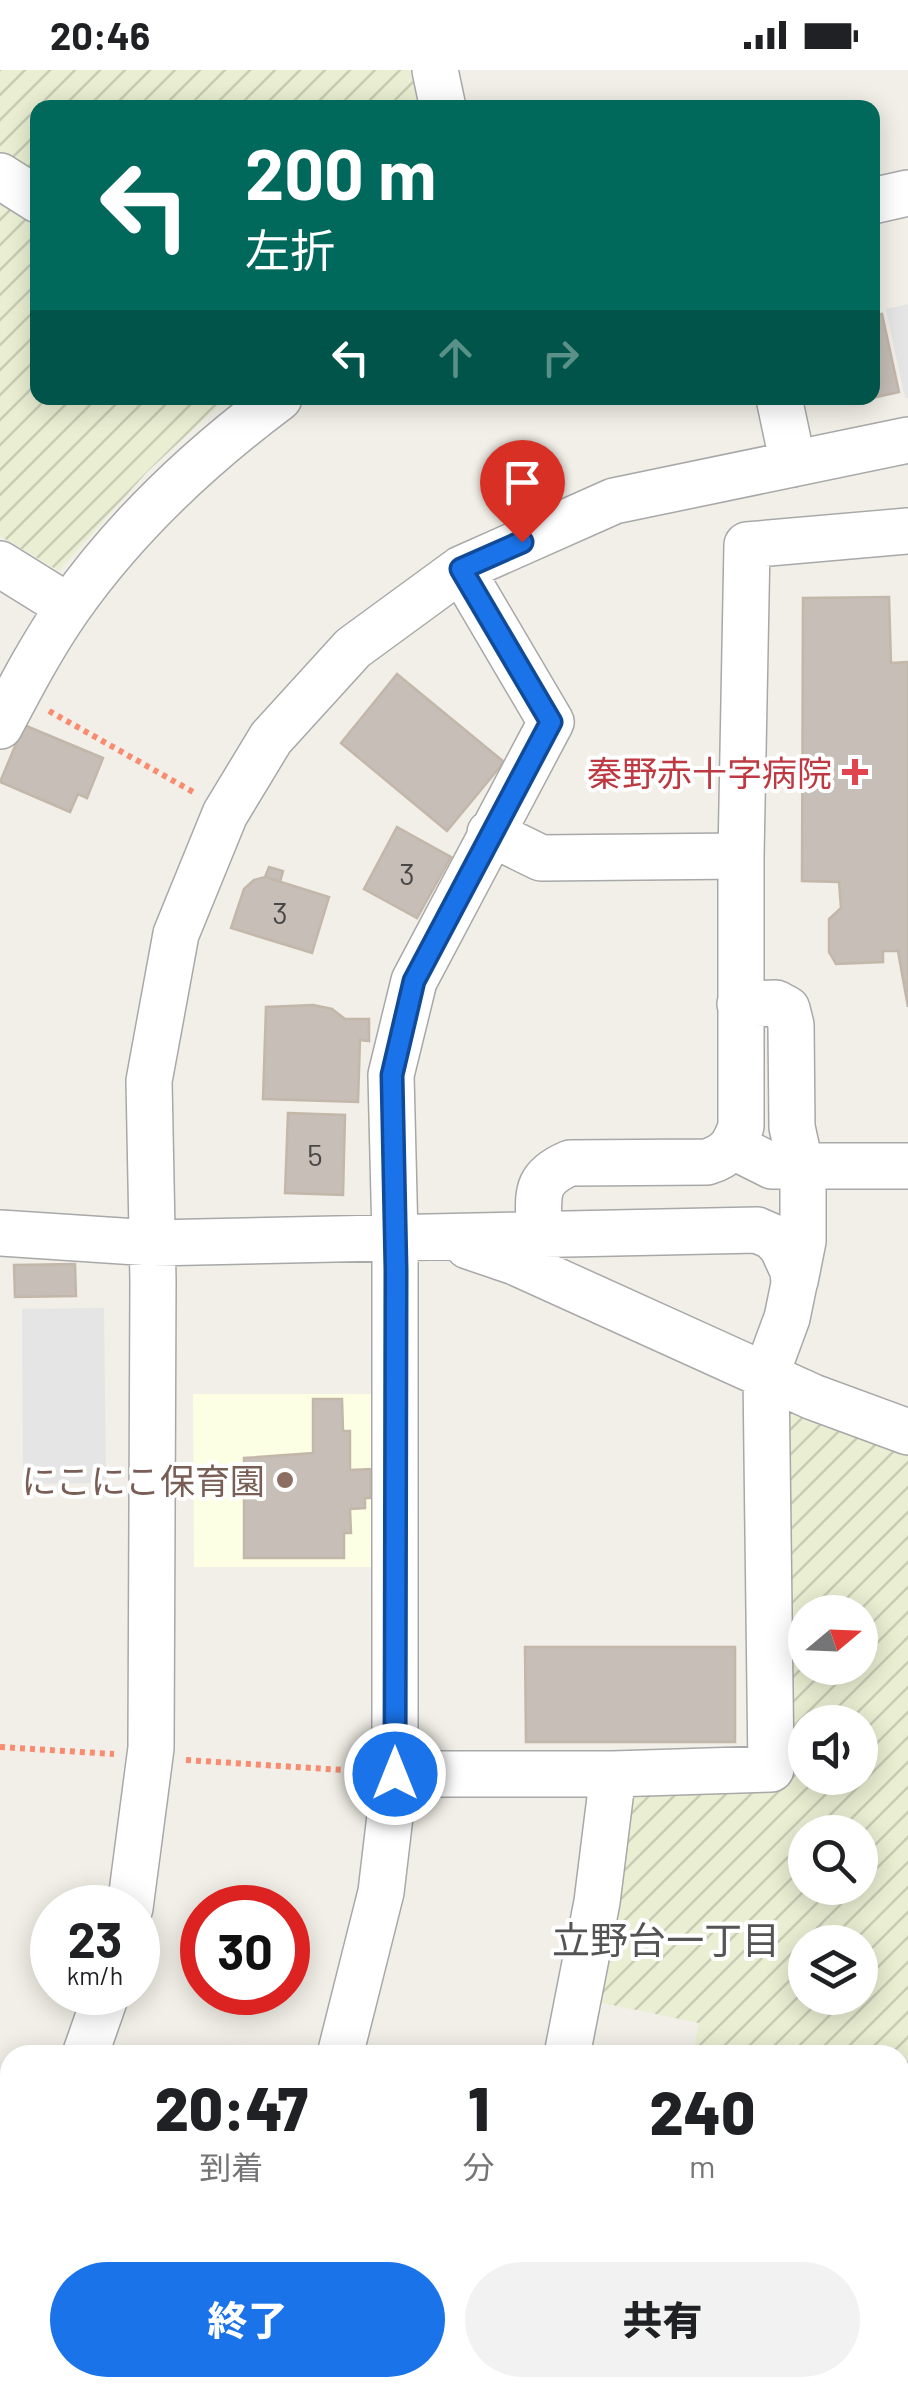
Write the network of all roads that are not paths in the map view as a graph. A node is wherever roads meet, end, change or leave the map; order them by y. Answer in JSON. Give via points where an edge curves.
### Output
{"nodes":[{"id":1,"x":435,"y":70,"type":"edge"},
{"id":2,"x":442,"y":100,"type":"edge"},
{"id":3,"x":0,"y":176,"type":"edge"},
{"id":4,"x":908,"y":192,"type":"edge"},
{"id":5,"x":30,"y":195,"type":"edge"},
{"id":6,"x":880,"y":199,"type":"edge"},
{"id":7,"x":269,"y":405,"type":"edge"},
{"id":8,"x":780,"y":405,"type":"edge"},
{"id":9,"x":908,"y":440,"type":"edge"},
{"id":10,"x":793,"y":464,"type":"junction"},
{"id":11,"x":908,"y":531,"type":"edge"},
{"id":12,"x":0,"y":564,"type":"edge"},
{"id":13,"x":461,"y":569,"type":"junction"},
{"id":14,"x":69,"y":607,"type":"junction"},
{"id":15,"x":9,"y":710,"type":"edge"},
{"id":16,"x":490,"y":833,"type":"junction"},
{"id":17,"x":741,"y":856,"type":"junction"},
{"id":18,"x":740,"y":1004,"type":"junction"},
{"id":19,"x":737,"y":1140,"type":"junction"},
{"id":20,"x":908,"y":1166,"type":"edge"},
{"id":21,"x":802,"y":1187,"type":"junction"},
{"id":22,"x":0,"y":1233,"type":"edge"},
{"id":23,"x":539,"y":1233,"type":"junction"},
{"id":24,"x":395,"y":1238,"type":"junction"},
{"id":25,"x":444,"y":1238,"type":"junction"},
{"id":26,"x":152,"y":1243,"type":"junction"},
{"id":27,"x":792,"y":1298,"type":"junction"},
{"id":28,"x":766,"y":1374,"type":"junction"},
{"id":29,"x":908,"y":1432,"type":"edge"},
{"id":30,"x":395,"y":1774,"type":"junction"},
{"id":31,"x":613,"y":1774,"type":"junction"},
{"id":32,"x":133,"y":1885,"type":"edge"},
{"id":33,"x":99,"y":2015,"type":"edge"},
{"id":34,"x":88,"y":2045,"type":"edge"},
{"id":35,"x":343,"y":2045,"type":"edge"},
{"id":36,"x":569,"y":2045,"type":"edge"}],
"edges":[{"from":1,"to":2,"type":"street"},
{"from":3,"to":5,"type":"street"},
{"from":4,"to":6,"type":"street"},
{"from":7,"to":14,"type":"street","via":[[155,503]]},
{"from":8,"to":10,"type":"street"},
{"from":9,"to":10,"type":"street"},
{"from":10,"to":13,"type":"street","via":[[614,501]]},
{"from":11,"to":17,"type":"street","via":[[747,545]]},
{"from":12,"to":14,"type":"street"},
{"from":13,"to":16,"type":"street","via":[[551,722]]},
{"from":13,"to":26,"type":"street","via":[[353,648],[270,738],[225,814],[176,934],[150,1081]]},
{"from":14,"to":15,"type":"street"},
{"from":16,"to":17,"type":"street","via":[[541,858]]},
{"from":16,"to":24,"type":"street","via":[[414,981],[392,1075]]},
{"from":17,"to":18,"type":"street"},
{"from":18,"to":19,"type":"street"},
{"from":18,"to":21,"type":"street","via":[[786,1009]]},
{"from":19,"to":21,"type":"street","via":[[746,1153]]},
{"from":19,"to":23,"type":"street","via":[[707,1162],[570,1163],[550,1172],[538,1188]]},
{"from":20,"to":21,"type":"street"},
{"from":21,"to":27,"type":"street","via":[[803,1241]]},
{"from":22,"to":26,"type":"street"},
{"from":23,"to":25,"type":"street"},
{"from":23,"to":27,"type":"street","via":[[757,1230],[773,1237],[788,1258]]},
{"from":24,"to":25,"type":"street"},
{"from":24,"to":26,"type":"street"},
{"from":24,"to":30,"type":"street"},
{"from":25,"to":28,"type":"street","via":[[516,1262]]},
{"from":26,"to":32,"type":"street","via":[[151,1748]]},
{"from":27,"to":28,"type":"street"},
{"from":28,"to":29,"type":"street"},
{"from":28,"to":31,"type":"street","via":[[772,1769]]},
{"from":30,"to":31,"type":"street"},
{"from":30,"to":35,"type":"street","via":[[381,1892]]},
{"from":31,"to":36,"type":"street"},
{"from":33,"to":34,"type":"street"}]}
